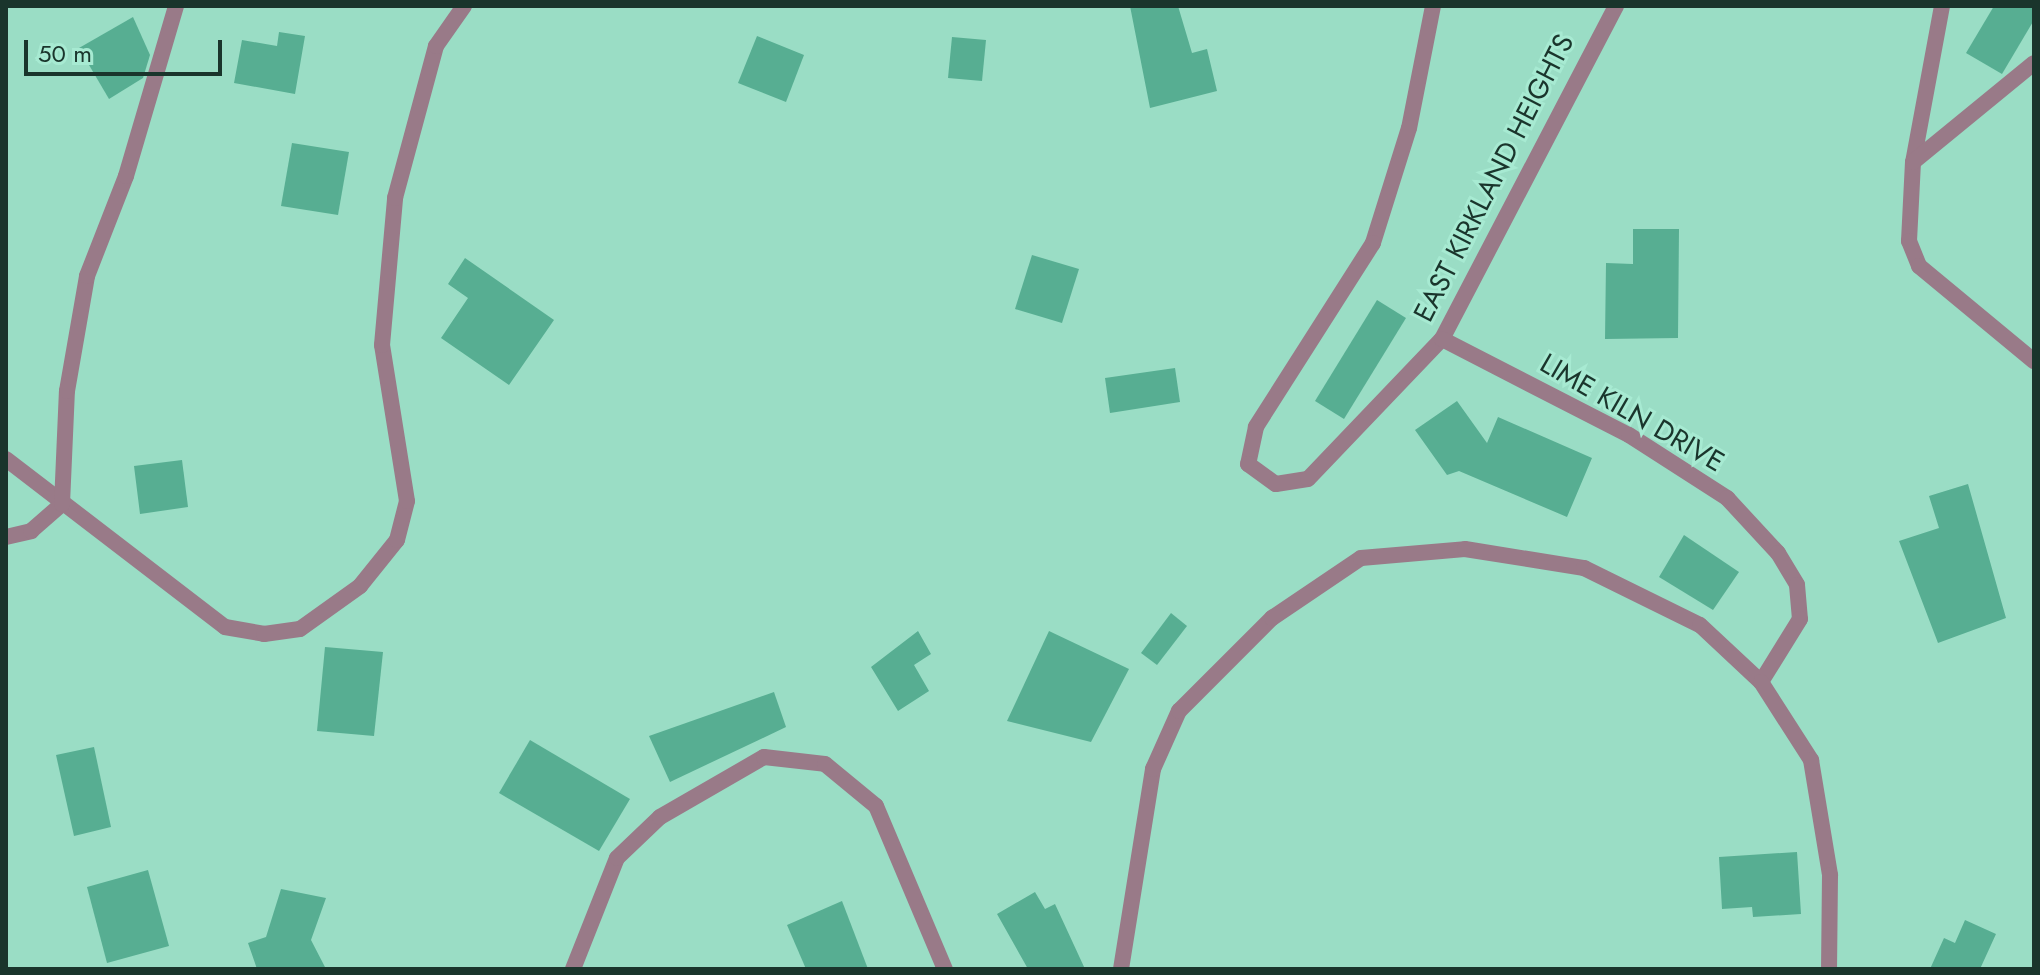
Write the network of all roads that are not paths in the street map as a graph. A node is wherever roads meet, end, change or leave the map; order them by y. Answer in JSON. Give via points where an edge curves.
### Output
{"nodes":[{"id":1,"x":176,"y":6,"type":"edge"},
{"id":2,"x":464,"y":6,"type":"edge"},
{"id":3,"x":1433,"y":6,"type":"edge"},
{"id":4,"x":1616,"y":6,"type":"edge"},
{"id":5,"x":1942,"y":6,"type":"edge"},
{"id":6,"x":2034,"y":63,"type":"edge"},
{"id":7,"x":1913,"y":162,"type":"junction"},
{"id":8,"x":1442,"y":339,"type":"junction"},
{"id":9,"x":2034,"y":361,"type":"edge"},
{"id":10,"x":6,"y":459,"type":"edge"},
{"id":11,"x":62,"y":504,"type":"junction"},
{"id":12,"x":6,"y":537,"type":"edge"},
{"id":13,"x":1761,"y":682,"type":"junction"},
{"id":14,"x":573,"y":969,"type":"edge"},
{"id":15,"x":945,"y":969,"type":"edge"},
{"id":16,"x":1121,"y":969,"type":"edge"},
{"id":17,"x":1829,"y":969,"type":"edge"}],
"edges":[{"from":1,"to":11,"type":"street","via":[[126,176],[87,276],[67,391]]},
{"from":2,"to":11,"type":"street","via":[[436,46],[395,198],[382,345],[407,501],[397,540],[360,586],[300,629],[264,634],[225,627]]},
{"from":3,"to":8,"type":"street","name":"EAST KIRKLAND HEIGHTS","via":[[1409,128],[1373,243],[1256,427],[1248,464],[1276,484],[1308,479]]},
{"from":4,"to":8,"type":"street","name":"EAST KIRKLAND HEIGHTS"},
{"from":5,"to":7,"type":"street"},
{"from":6,"to":7,"type":"street"},
{"from":7,"to":9,"type":"street","via":[[1909,241],[1919,266]]},
{"from":8,"to":13,"type":"street","name":"LIME KILN DRIVE","via":[[1629,435],[1727,498],[1778,553],[1797,585],[1800,619]]},
{"from":10,"to":11,"type":"street"},
{"from":11,"to":12,"type":"street","via":[[31,531]]},
{"from":13,"to":16,"type":"street","via":[[1700,625],[1584,568],[1465,549],[1361,558],[1272,618],[1179,711],[1153,769]]},
{"from":13,"to":17,"type":"street","via":[[1811,760],[1830,875]]},
{"from":14,"to":15,"type":"street","via":[[617,858],[694,794],[764,757],[825,764],[876,806]]}]}
